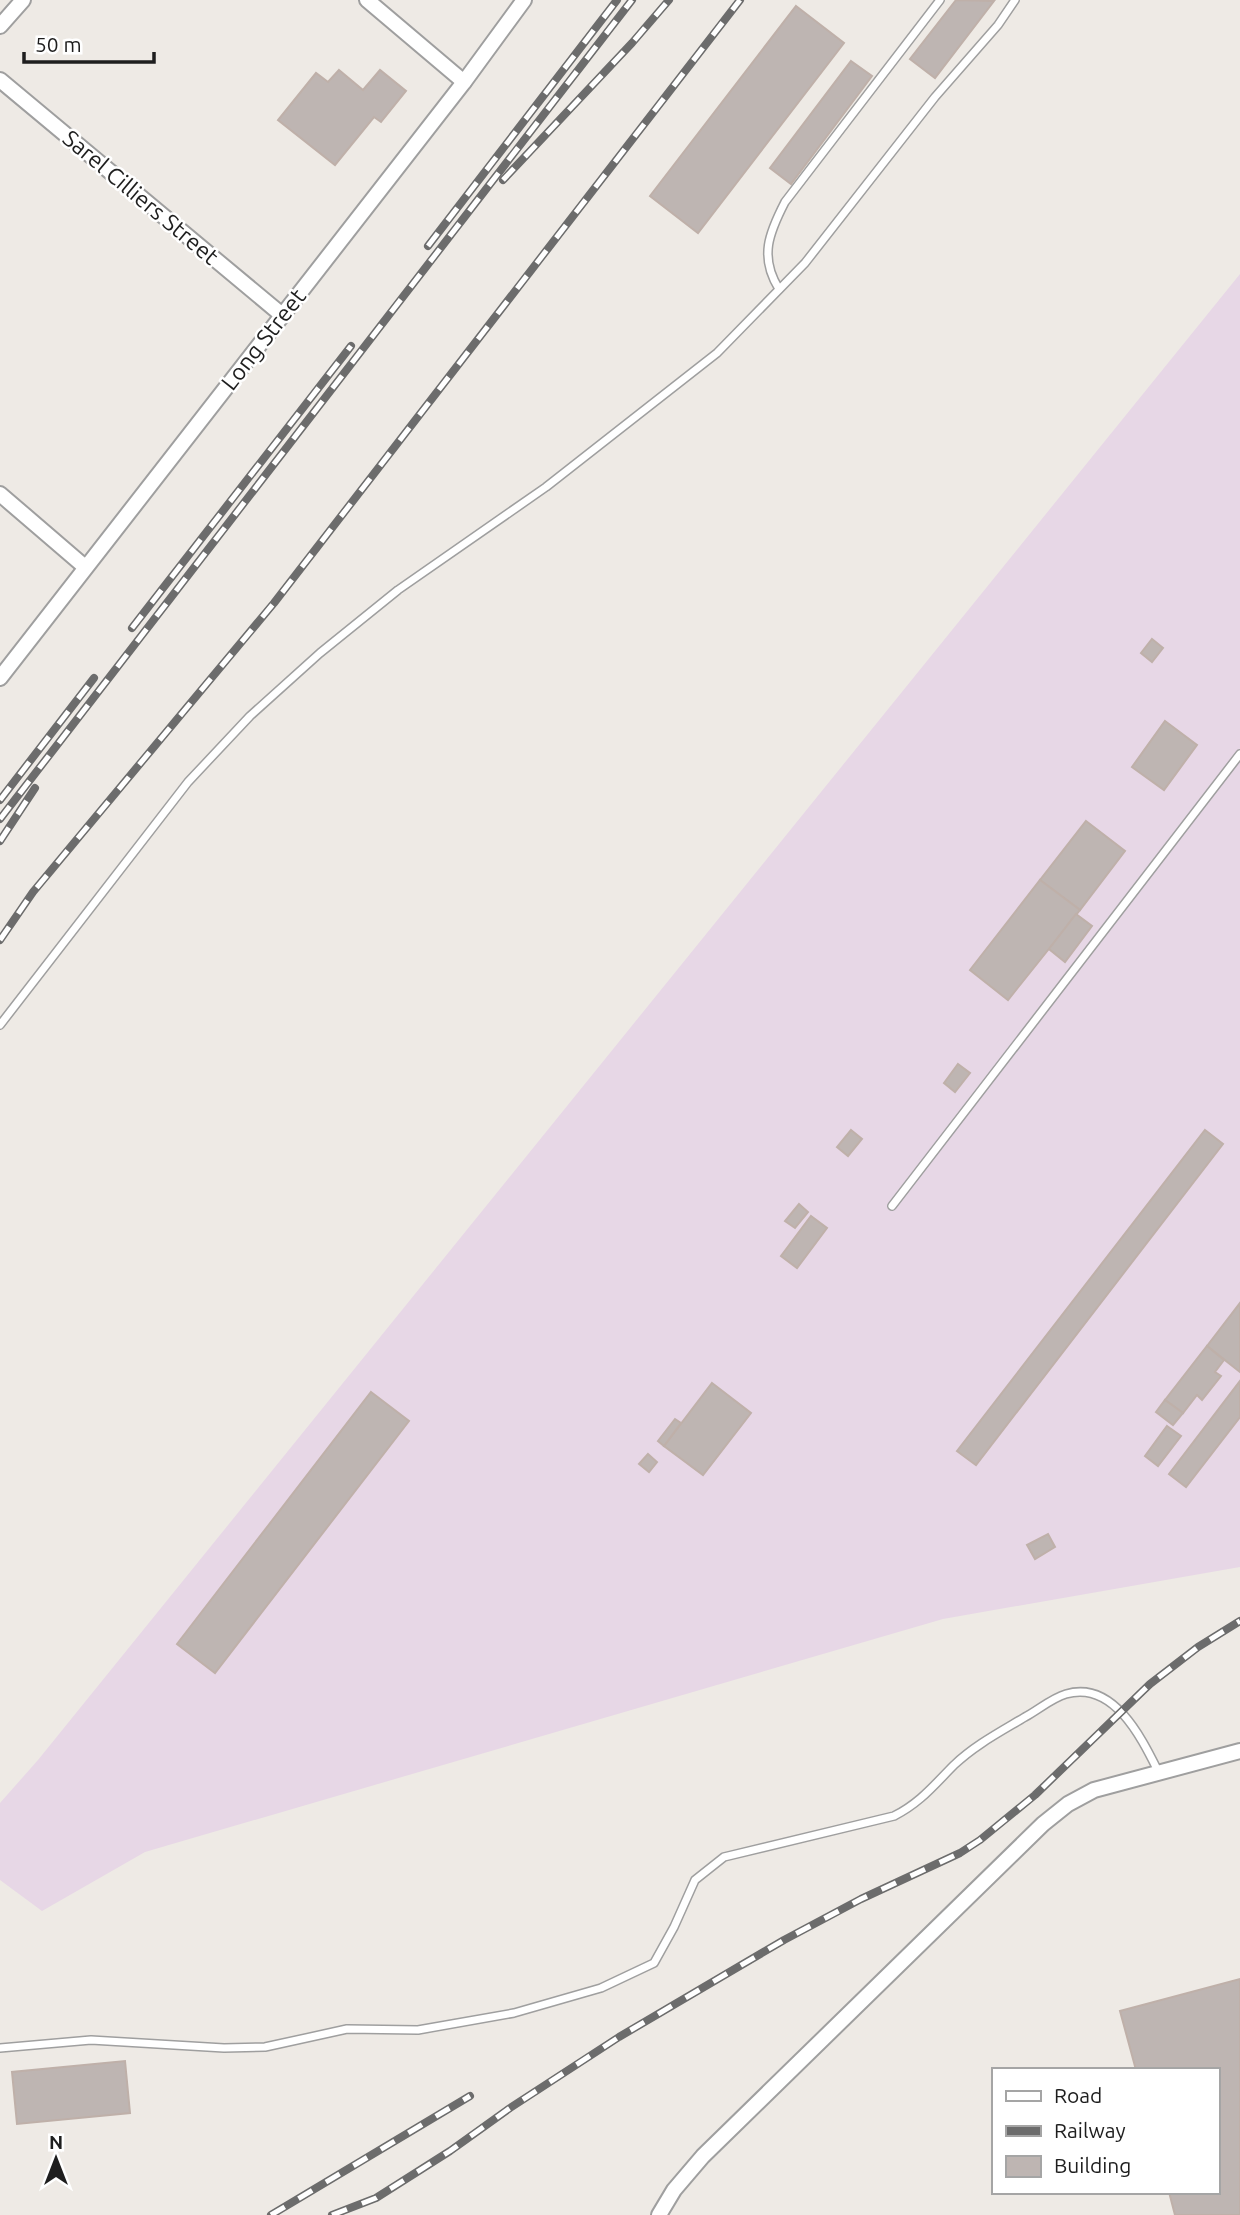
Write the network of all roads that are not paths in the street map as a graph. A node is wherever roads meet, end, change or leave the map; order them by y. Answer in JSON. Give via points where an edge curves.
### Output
{"nodes":[{"id":1,"x":23,"y":0,"type":"edge"},
{"id":2,"x":367,"y":0,"type":"edge"},
{"id":3,"x":524,"y":0,"type":"edge"},
{"id":4,"x":940,"y":0,"type":"edge"},
{"id":5,"x":1015,"y":0,"type":"edge"},
{"id":6,"x":0,"y":26,"type":"edge"},
{"id":7,"x":0,"y":80,"type":"edge"},
{"id":8,"x":464,"y":82,"type":"junction"},
{"id":9,"x":779,"y":289,"type":"junction"},
{"id":10,"x":282,"y":315,"type":"junction"},
{"id":11,"x":0,"y":494,"type":"edge"},
{"id":12,"x":85,"y":567,"type":"junction"},
{"id":13,"x":0,"y":678,"type":"edge"},
{"id":14,"x":1240,"y":754,"type":"edge"},
{"id":15,"x":0,"y":1024,"type":"edge"},
{"id":16,"x":892,"y":1206,"type":"dead end"},
{"id":17,"x":1240,"y":1751,"type":"edge"},
{"id":18,"x":1159,"y":1773,"type":"junction"},
{"id":19,"x":0,"y":2048,"type":"edge"},
{"id":20,"x":659,"y":2215,"type":"edge"}],
"edges":[{"from":1,"to":6,"type":"street"},
{"from":2,"to":8,"type":"street"},
{"from":3,"to":8,"type":"street","name":"Long Street"},
{"from":4,"to":9,"type":"lane","via":[[785,202],[767,253]]},
{"from":5,"to":9,"type":"lane","via":[[805,263]]},
{"from":7,"to":10,"type":"street","name":"Sarel Cilliers Street"},
{"from":8,"to":10,"type":"street","name":"Long Street"},
{"from":9,"to":15,"type":"lane","via":[[717,353],[546,487],[398,590],[250,716],[188,782]]},
{"from":10,"to":12,"type":"street","name":"Long Street"},
{"from":11,"to":12,"type":"street"},
{"from":12,"to":13,"type":"street","name":"Long Street"},
{"from":14,"to":16,"type":"lane"},
{"from":17,"to":18,"type":"street"},
{"from":18,"to":19,"type":"lane","via":[[1121,1711],[1090,1692],[1070,1693],[975,1747],[912,1808],[724,1857],[695,1880],[654,1963],[601,1988],[514,2012],[418,2030],[347,2029],[265,2047],[91,2040]]},
{"from":18,"to":20,"type":"street","via":[[1094,1790],[1043,1825],[703,2156]]}]}
